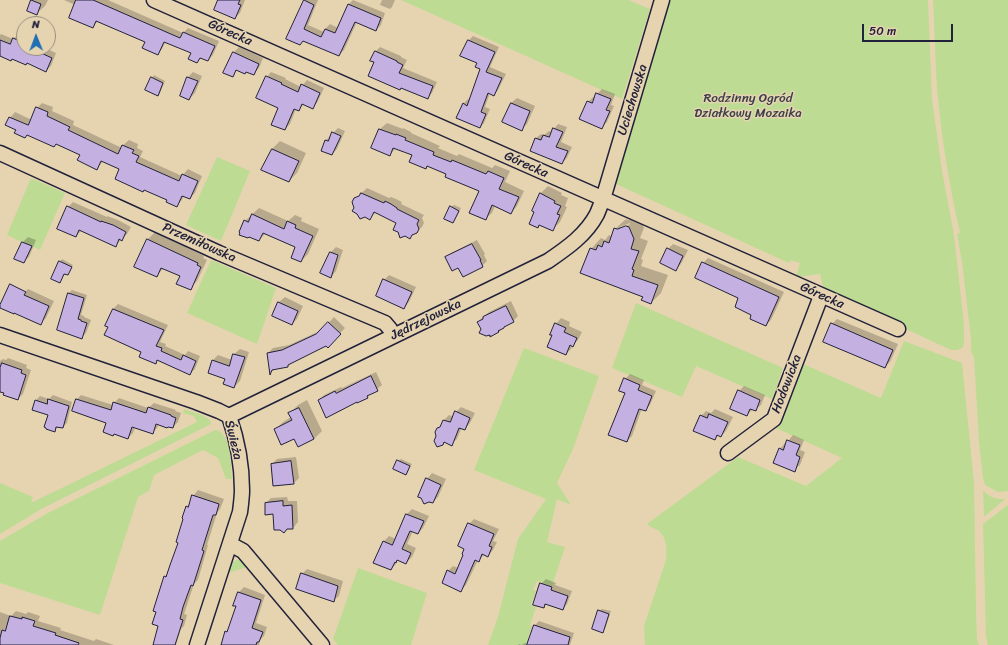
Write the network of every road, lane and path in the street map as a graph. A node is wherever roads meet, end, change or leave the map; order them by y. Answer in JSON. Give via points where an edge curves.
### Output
{"nodes":[{"id":1,"x":154,"y":0,"type":"edge"},
{"id":2,"x":662,"y":0,"type":"edge"},
{"id":3,"x":0,"y":153,"type":"edge"},
{"id":4,"x":603,"y":199,"type":"junction"},
{"id":5,"x":821,"y":296,"type":"junction"},
{"id":6,"x":898,"y":329,"type":"dead end"},
{"id":7,"x":0,"y":335,"type":"edge"},
{"id":8,"x":393,"y":336,"type":"junction"},
{"id":9,"x":229,"y":416,"type":"junction"},
{"id":10,"x":728,"y":453,"type":"dead end"},
{"id":11,"x":230,"y":544,"type":"junction"},
{"id":12,"x":197,"y":645,"type":"edge"},
{"id":13,"x":322,"y":645,"type":"edge"}],
"edges":[{"from":1,"to":4,"type":"street","name":"Górecka"},
{"from":2,"to":4,"type":"street","name":"Uciechowska"},
{"from":3,"to":8,"type":"street","name":"Przemiłowska","via":[[219,253],[385,323]]},
{"from":4,"to":5,"type":"street","name":"Górecka"},
{"from":4,"to":8,"type":"street","name":"Jędrzejowska","via":[[585,232],[568,248],[530,270]]},
{"from":5,"to":6,"type":"street","name":"Górecka"},
{"from":5,"to":10,"type":"street","name":"Hodowicka","via":[[774,419]]},
{"from":7,"to":9,"type":"street","name":"Świeża","via":[[219,410]]},
{"from":8,"to":9,"type":"street","name":"Jędrzejowska"},
{"from":9,"to":11,"type":"street","name":"Świeża","via":[[237,448],[242,491],[240,512]]},
{"from":11,"to":12,"type":"street","name":"Świeża"},
{"from":11,"to":13,"type":"street","via":[[244,551]]}]}
